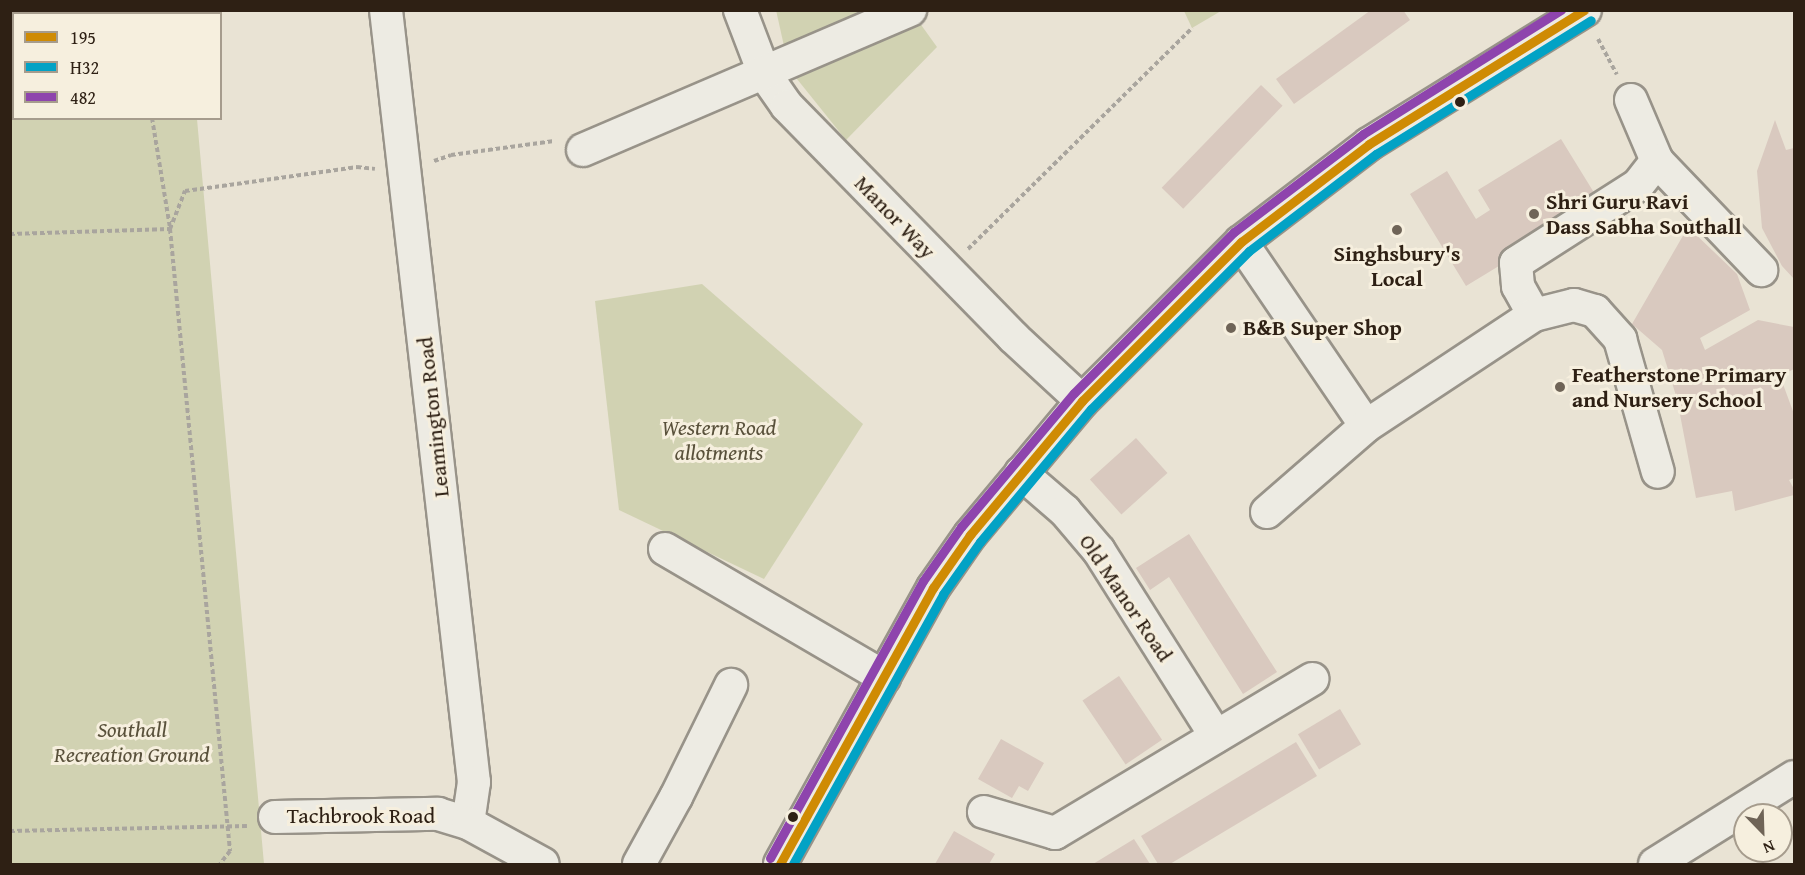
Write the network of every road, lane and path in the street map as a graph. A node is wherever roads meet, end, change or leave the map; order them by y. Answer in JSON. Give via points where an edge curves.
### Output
{"nodes":[{"id":1,"x":386,"y":10,"type":"edge"},
{"id":2,"x":740,"y":10,"type":"edge"},
{"id":3,"x":910,"y":10,"type":"edge"},
{"id":4,"x":1585,"y":10,"type":"edge"},
{"id":5,"x":1192,"y":28,"type":"dead end"},
{"id":6,"x":764,"y":73,"type":"junction"},
{"id":7,"x":1631,"y":100,"type":"dead end"},
{"id":8,"x":152,"y":120,"type":"edge"},
{"id":9,"x":583,"y":150,"type":"joint"},
{"id":10,"x":1657,"y":160,"type":"junction"},
{"id":11,"x":406,"y":173,"type":"junction"},
{"id":12,"x":170,"y":229,"type":"junction"},
{"id":13,"x":10,"y":234,"type":"edge"},
{"id":14,"x":1240,"y":242,"type":"junction"},
{"id":15,"x":947,"y":270,"type":"junction"},
{"id":16,"x":1761,"y":270,"type":"dead end"},
{"id":17,"x":1534,"y":315,"type":"junction"},
{"id":18,"x":1082,"y":401,"type":"junction"},
{"id":19,"x":1366,"y":426,"type":"junction"},
{"id":20,"x":1658,"y":472,"type":"dead end"},
{"id":21,"x":1021,"y":473,"type":"junction"},
{"id":22,"x":1267,"y":513,"type":"dead end"},
{"id":23,"x":665,"y":549,"type":"dead end"},
{"id":24,"x":884,"y":677,"type":"junction"},
{"id":25,"x":1312,"y":679,"type":"dead end"},
{"id":26,"x":731,"y":685,"type":"dead end"},
{"id":27,"x":1216,"y":736,"type":"junction"},
{"id":28,"x":1794,"y":777,"type":"edge"},
{"id":29,"x":984,"y":812,"type":"dead end"},
{"id":30,"x":275,"y":817,"type":"joint"},
{"id":31,"x":468,"y":823,"type":"junction"},
{"id":32,"x":228,"y":828,"type":"junction"},
{"id":33,"x":10,"y":831,"type":"edge"},
{"id":34,"x":220,"y":864,"type":"edge"},
{"id":35,"x":543,"y":864,"type":"edge"},
{"id":36,"x":639,"y":864,"type":"edge"},
{"id":37,"x":780,"y":864,"type":"edge"},
{"id":38,"x":1655,"y":864,"type":"edge"}],
"edges":[{"from":1,"to":11,"type":"street","name":"Leamington Road"},
{"from":2,"to":6,"type":"street","name":"Manor Way"},
{"from":3,"to":6,"type":"street"},
{"from":4,"to":14,"type":"street","via":[[1369,144]]},
{"from":5,"to":15,"type":"path"},
{"from":6,"to":9,"type":"street"},
{"from":6,"to":15,"type":"street","name":"Manor Way","via":[[787,106]]},
{"from":7,"to":10,"type":"street"},
{"from":8,"to":12,"type":"path"},
{"from":9,"to":11,"type":"path","via":[[556,141],[451,155]]},
{"from":10,"to":16,"type":"street"},
{"from":10,"to":17,"type":"street","via":[[1638,185],[1516,263],[1518,286]]},
{"from":11,"to":12,"type":"path","via":[[357,167],[185,191]]},
{"from":11,"to":31,"type":"street","name":"Leamington Road","via":[[474,782]]},
{"from":12,"to":13,"type":"path"},
{"from":12,"to":32,"type":"path"},
{"from":14,"to":18,"type":"street"},
{"from":14,"to":19,"type":"street"},
{"from":15,"to":18,"type":"street","name":"Manor Way"},
{"from":17,"to":19,"type":"street"},
{"from":17,"to":20,"type":"street","via":[[1574,305],[1595,311],[1620,339]]},
{"from":18,"to":21,"type":"street"},
{"from":19,"to":22,"type":"street"},
{"from":21,"to":24,"type":"street","via":[[933,588]]},
{"from":21,"to":27,"type":"street","name":"Old Manor Road","via":[[1065,511],[1099,551]]},
{"from":23,"to":24,"type":"street"},
{"from":24,"to":37,"type":"street"},
{"from":25,"to":27,"type":"street"},
{"from":26,"to":36,"type":"street"},
{"from":27,"to":29,"type":"street","via":[[1055,833]]},
{"from":28,"to":38,"type":"street"},
{"from":30,"to":31,"type":"street","name":"Tachbrook Road","via":[[438,814]]},
{"from":30,"to":32,"type":"path","via":[[261,825]]},
{"from":31,"to":35,"type":"street","name":"Tachbrook Road"},
{"from":32,"to":33,"type":"path"},
{"from":32,"to":34,"type":"path","via":[[230,851]]}]}
